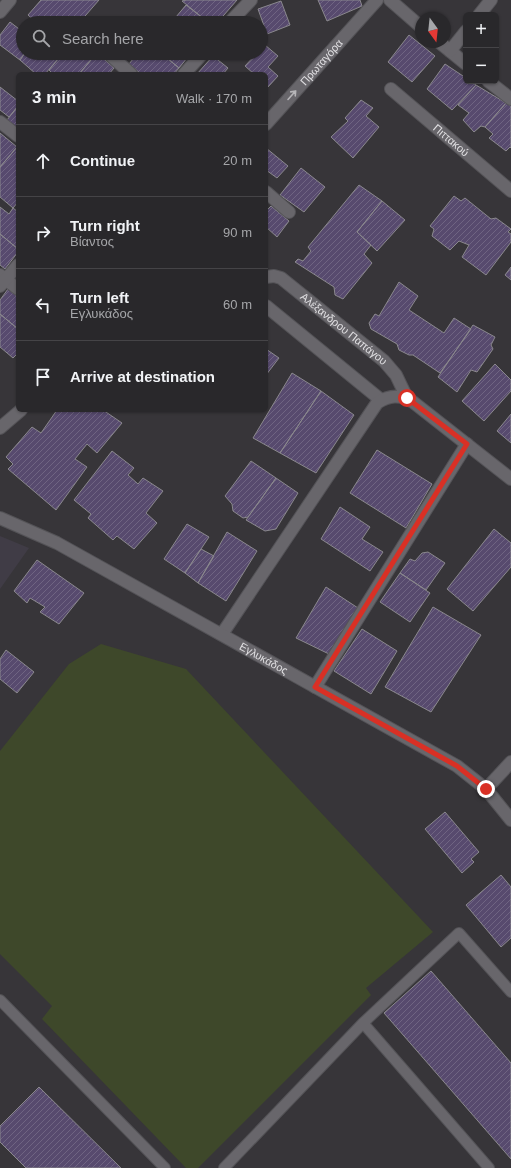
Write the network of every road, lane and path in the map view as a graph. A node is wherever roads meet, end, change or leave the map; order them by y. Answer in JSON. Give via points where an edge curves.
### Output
{"nodes":[{"id":1,"x":10,"y":0,"type":"edge"},
{"id":2,"x":251,"y":0,"type":"edge"},
{"id":3,"x":378,"y":0,"type":"edge"},
{"id":4,"x":390,"y":0,"type":"edge"},
{"id":5,"x":491,"y":0,"type":"edge"},
{"id":6,"x":0,"y":12,"type":"edge"},
{"id":7,"x":481,"y":12,"type":"edge"},
{"id":8,"x":236,"y":16,"type":"edge"},
{"id":9,"x":415,"y":22,"type":"edge"},
{"id":10,"x":463,"y":35,"type":"edge"},
{"id":11,"x":446,"y":48,"type":"edge"},
{"id":12,"x":450,"y":51,"type":"junction"},
{"id":13,"x":116,"y":60,"type":"edge"},
{"id":14,"x":196,"y":60,"type":"edge"},
{"id":15,"x":463,"y":62,"type":"edge"},
{"id":16,"x":129,"y":72,"type":"edge"},
{"id":17,"x":186,"y":72,"type":"edge"},
{"id":18,"x":492,"y":84,"type":"edge"},
{"id":19,"x":391,"y":89,"type":"dead end"},
{"id":20,"x":511,"y":99,"type":"edge"},
{"id":21,"x":0,"y":122,"type":"edge"},
{"id":22,"x":268,"y":122,"type":"edge"},
{"id":23,"x":16,"y":134,"type":"edge"},
{"id":24,"x":511,"y":190,"type":"edge"},
{"id":25,"x":268,"y":194,"type":"edge"},
{"id":26,"x":289,"y":212,"type":"dead end"},
{"id":27,"x":16,"y":267,"type":"edge"},
{"id":28,"x":268,"y":277,"type":"edge"},
{"id":29,"x":2,"y":280,"type":"edge"},
{"id":30,"x":16,"y":288,"type":"edge"},
{"id":31,"x":268,"y":308,"type":"edge"},
{"id":32,"x":407,"y":398,"type":"junction"},
{"id":33,"x":379,"y":401,"type":"junction"},
{"id":34,"x":19,"y":412,"type":"edge"},
{"id":35,"x":0,"y":428,"type":"edge"},
{"id":36,"x":467,"y":444,"type":"junction"},
{"id":37,"x":511,"y":479,"type":"edge"},
{"id":38,"x":0,"y":518,"type":"edge"},
{"id":39,"x":222,"y":634,"type":"junction"},
{"id":40,"x":315,"y":687,"type":"junction"},
{"id":41,"x":511,"y":762,"type":"edge"},
{"id":42,"x":486,"y":789,"type":"junction"},
{"id":43,"x":511,"y":820,"type":"edge"},
{"id":44,"x":511,"y":992,"type":"edge"},
{"id":45,"x":0,"y":1000,"type":"edge"},
{"id":46,"x":363,"y":1024,"type":"junction"},
{"id":47,"x":164,"y":1168,"type":"edge"},
{"id":48,"x":226,"y":1168,"type":"edge"},
{"id":49,"x":489,"y":1168,"type":"edge"}],
"edges":[{"from":1,"to":6,"type":"street"},
{"from":2,"to":8,"type":"street"},
{"from":22,"to":3,"type":"street","name":"Πρωταγόρα","one_way":true},
{"from":4,"to":9,"type":"street"},
{"from":5,"to":7,"type":"street"},
{"from":10,"to":12,"type":"street"},
{"from":11,"to":12,"type":"street"},
{"from":12,"to":15,"type":"street"},
{"from":13,"to":16,"type":"street"},
{"from":14,"to":17,"type":"street"},
{"from":18,"to":20,"type":"street"},
{"from":19,"to":24,"type":"street","name":"Πιττακού"},
{"from":21,"to":23,"type":"street"},
{"from":25,"to":26,"type":"street"},
{"from":27,"to":29,"type":"street"},
{"from":28,"to":32,"type":"street","name":"Αλέξανδρου Παπάγου","via":[[281,278],[384,361],[396,375]]},
{"from":29,"to":30,"type":"street"},
{"from":31,"to":33,"type":"street"},
{"from":32,"to":33,"type":"street","via":[[394,396]]},
{"from":32,"to":36,"type":"street","name":"Αλέξανδρου Παπάγου"},
{"from":33,"to":39,"type":"street"},
{"from":34,"to":35,"type":"street"},
{"from":36,"to":37,"type":"street","name":"Αλέξανδρου Παπάγου"},
{"from":36,"to":40,"type":"street"},
{"from":38,"to":39,"type":"street","name":"Εγλυκάδος","via":[[57,543]]},
{"from":39,"to":40,"type":"street","name":"Εγλυκάδος"},
{"from":40,"to":42,"type":"street","name":"Εγλυκάδος","via":[[457,766]]},
{"from":41,"to":42,"type":"street"},
{"from":42,"to":43,"type":"street","name":"Εγλυκάδος"},
{"from":44,"to":46,"type":"lane","via":[[459,933]]},
{"from":45,"to":47,"type":"lane"},
{"from":46,"to":48,"type":"lane"},
{"from":46,"to":49,"type":"lane"}]}
